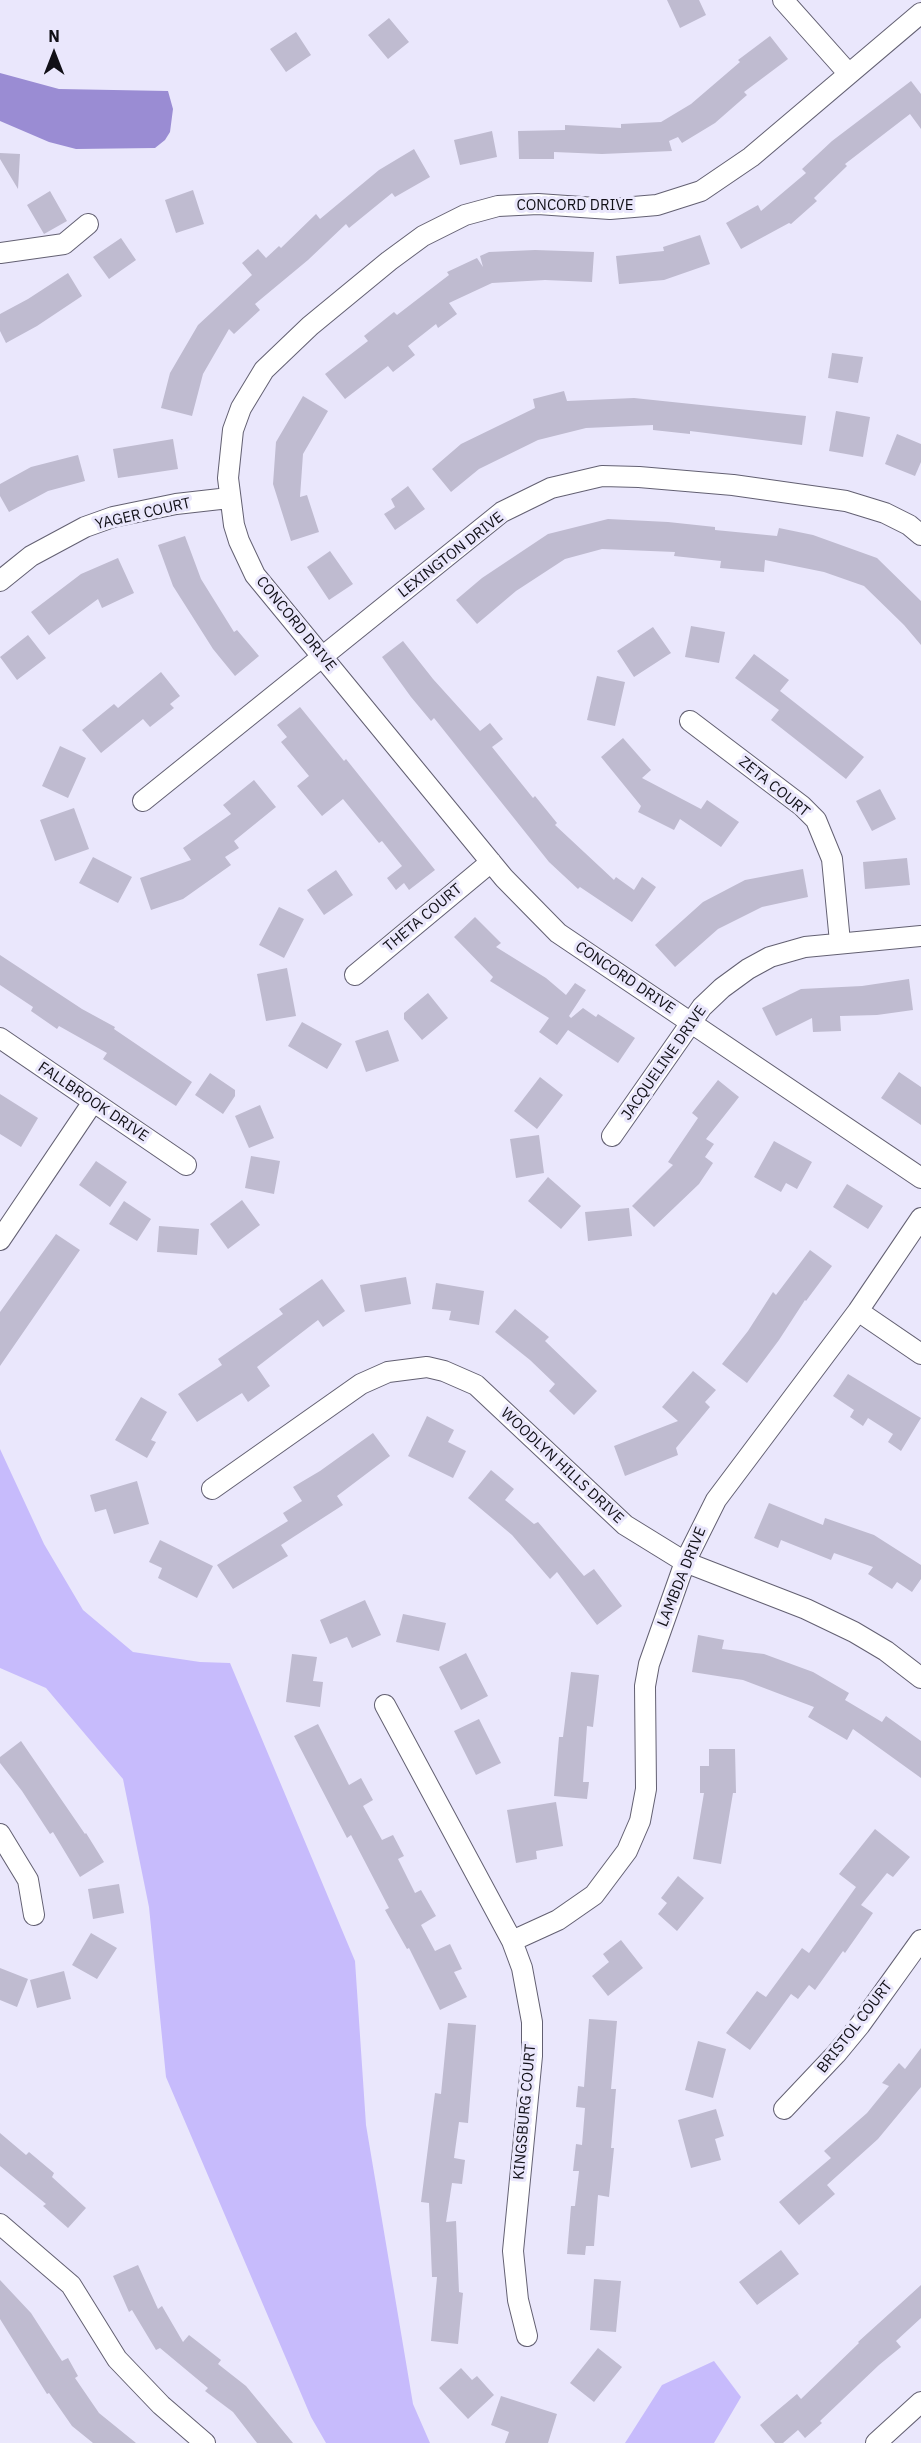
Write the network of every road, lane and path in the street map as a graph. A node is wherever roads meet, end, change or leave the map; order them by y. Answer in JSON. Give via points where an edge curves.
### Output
{"nodes":[{"id":1,"x":783,"y":0,"type":"edge"},
{"id":2,"x":921,"y":14,"type":"edge"},
{"id":3,"x":849,"y":74,"type":"junction"},
{"id":4,"x":88,"y":224,"type":"dead end"},
{"id":5,"x":0,"y":252,"type":"edge"},
{"id":6,"x":229,"y":498,"type":"junction"},
{"id":7,"x":921,"y":536,"type":"edge"},
{"id":8,"x":0,"y":581,"type":"edge"},
{"id":9,"x":323,"y":657,"type":"junction"},
{"id":10,"x":690,"y":721,"type":"dead end"},
{"id":11,"x":143,"y":801,"type":"dead end"},
{"id":12,"x":491,"y":862,"type":"junction"},
{"id":13,"x":921,"y":936,"type":"edge"},
{"id":14,"x":840,"y":942,"type":"junction"},
{"id":15,"x":355,"y":975,"type":"dead end"},
{"id":16,"x":691,"y":1022,"type":"junction"},
{"id":17,"x":0,"y":1038,"type":"edge"},
{"id":18,"x":93,"y":1102,"type":"junction"},
{"id":19,"x":612,"y":1136,"type":"dead end"},
{"id":20,"x":186,"y":1165,"type":"dead end"},
{"id":21,"x":921,"y":1178,"type":"edge"},
{"id":22,"x":921,"y":1218,"type":"edge"},
{"id":23,"x":0,"y":1240,"type":"edge"},
{"id":24,"x":858,"y":1311,"type":"junction"},
{"id":25,"x":921,"y":1354,"type":"edge"},
{"id":26,"x":212,"y":1489,"type":"dead end"},
{"id":27,"x":686,"y":1562,"type":"junction"},
{"id":28,"x":921,"y":1678,"type":"edge"},
{"id":29,"x":386,"y":1705,"type":"dead end"},
{"id":30,"x":0,"y":1834,"type":"edge"},
{"id":31,"x":34,"y":1915,"type":"dead end"},
{"id":32,"x":921,"y":1940,"type":"edge"},
{"id":33,"x":512,"y":1941,"type":"junction"},
{"id":34,"x":784,"y":2109,"type":"dead end"},
{"id":35,"x":0,"y":2224,"type":"edge"},
{"id":36,"x":527,"y":2336,"type":"dead end"},
{"id":37,"x":921,"y":2402,"type":"edge"},
{"id":38,"x":205,"y":2443,"type":"edge"},
{"id":39,"x":876,"y":2443,"type":"edge"}],
"edges":[{"from":1,"to":3,"type":"street"},
{"from":2,"to":3,"type":"street","name":"CONCORD DRIVE"},
{"from":3,"to":6,"type":"street","name":"CONCORD DRIVE","via":[[751,157],[701,191],[657,205],[610,209],[538,204],[498,206],[423,236],[310,326],[264,370],[233,430]]},
{"from":4,"to":5,"type":"street","via":[[64,244]]},
{"from":6,"to":8,"type":"street","name":"YAGER COURT","via":[[112,517],[31,556]]},
{"from":6,"to":9,"type":"street","name":"CONCORD DRIVE","via":[[239,542],[255,575]]},
{"from":7,"to":9,"type":"street","name":"LEXINGTON DRIVE","via":[[885,513],[846,501],[734,485],[602,476],[551,488],[502,513]]},
{"from":9,"to":11,"type":"street","name":"LEXINGTON DRIVE"},
{"from":9,"to":12,"type":"street","name":"CONCORD DRIVE"},
{"from":10,"to":14,"type":"street","name":"ZETA COURT","via":[[816,820],[832,859]]},
{"from":12,"to":15,"type":"street","name":"THETA COURT"},
{"from":12,"to":16,"type":"street","name":"CONCORD DRIVE","via":[[558,933]]},
{"from":13,"to":14,"type":"street","name":"JACQUELINE DRIVE"},
{"from":14,"to":16,"type":"street","name":"JACQUELINE DRIVE","via":[[770,957],[747,969],[722,988]]},
{"from":16,"to":19,"type":"street","name":"JACQUELINE DRIVE"},
{"from":16,"to":21,"type":"street","name":"CONCORD DRIVE"},
{"from":17,"to":18,"type":"street","name":"FALLBROOK DRIVE"},
{"from":18,"to":20,"type":"street","name":"FALLBROOK DRIVE"},
{"from":18,"to":23,"type":"street"},
{"from":22,"to":24,"type":"street","name":"LAMBDA DRIVE"},
{"from":24,"to":25,"type":"street"},
{"from":24,"to":27,"type":"street","name":"LAMBDA DRIVE","via":[[716,1500]]},
{"from":26,"to":27,"type":"street","name":"WOODLYN HILLS DRIVE","via":[[361,1384],[388,1372],[427,1367],[476,1385],[625,1525]]},
{"from":27,"to":28,"type":"street","name":"WOODLYN HILLS DRIVE","via":[[854,1632]]},
{"from":27,"to":33,"type":"street","name":"LAMBDA DRIVE","via":[[649,1664],[645,1686],[646,1789],[640,1821],[627,1851],[594,1895],[558,1920]]},
{"from":29,"to":33,"type":"street","name":"KINGSBURG COURT"},
{"from":30,"to":31,"type":"street","via":[[28,1880]]},
{"from":32,"to":34,"type":"street","name":"BRISTOL COURT","via":[[860,2025]]},
{"from":33,"to":36,"type":"street","name":"KINGSBURG COURT","via":[[522,1968],[532,2022],[513,2251],[518,2300]]},
{"from":35,"to":38,"type":"street","via":[[71,2285],[117,2360]]},
{"from":37,"to":39,"type":"street"}]}
